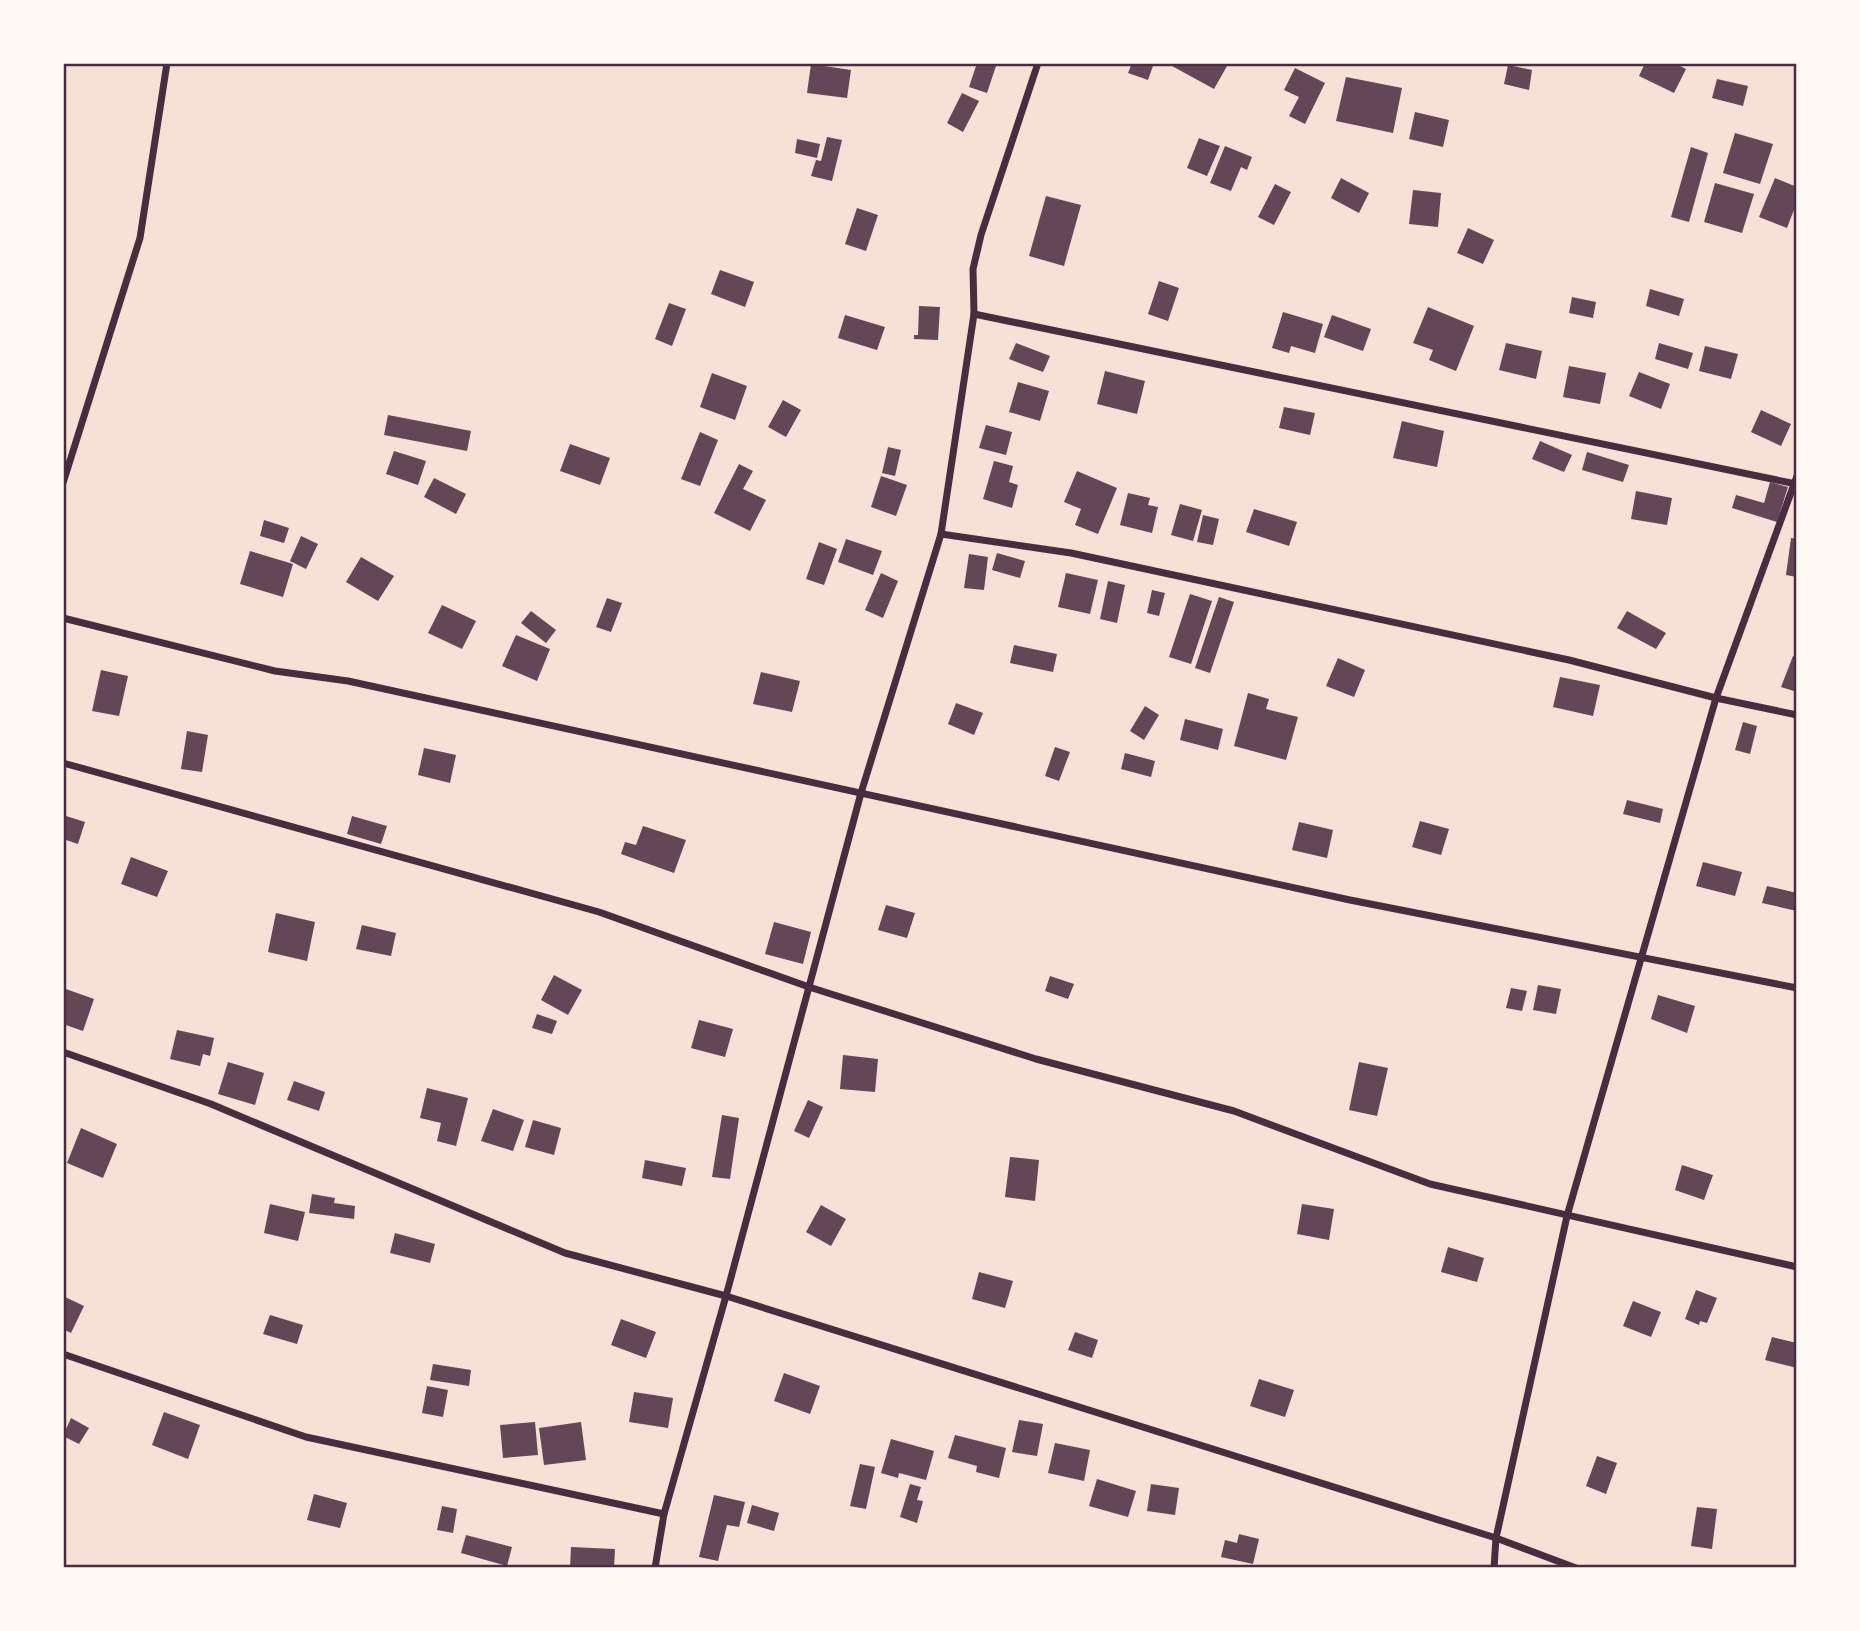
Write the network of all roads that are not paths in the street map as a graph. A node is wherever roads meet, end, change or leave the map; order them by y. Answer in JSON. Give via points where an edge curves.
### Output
{"nodes":[{"id":1,"x":167,"y":63,"type":"edge"},
{"id":2,"x":1038,"y":63,"type":"edge"},
{"id":3,"x":974,"y":314,"type":"junction"},
{"id":4,"x":1796,"y":481,"type":"edge"},
{"id":5,"x":63,"y":483,"type":"edge"},
{"id":6,"x":941,"y":534,"type":"junction"},
{"id":7,"x":63,"y":618,"type":"edge"},
{"id":8,"x":1716,"y":698,"type":"junction"},
{"id":9,"x":1797,"y":715,"type":"edge"},
{"id":10,"x":63,"y":764,"type":"edge"},
{"id":11,"x":861,"y":793,"type":"junction"},
{"id":12,"x":1643,"y":958,"type":"junction"},
{"id":13,"x":809,"y":987,"type":"junction"},
{"id":14,"x":1797,"y":988,"type":"edge"},
{"id":15,"x":63,"y":1052,"type":"edge"},
{"id":16,"x":1567,"y":1216,"type":"junction"},
{"id":17,"x":1797,"y":1267,"type":"edge"},
{"id":18,"x":726,"y":1296,"type":"junction"},
{"id":19,"x":63,"y":1354,"type":"edge"},
{"id":20,"x":664,"y":1514,"type":"junction"},
{"id":21,"x":1496,"y":1538,"type":"junction"},
{"id":22,"x":656,"y":1568,"type":"edge"},
{"id":23,"x":1494,"y":1568,"type":"edge"},
{"id":24,"x":1576,"y":1568,"type":"edge"}],
"edges":[{"from":1,"to":5,"type":"street","via":[[140,238]]},
{"from":2,"to":3,"type":"street","via":[[981,235],[973,269]]},
{"from":3,"to":4,"type":"street"},
{"from":3,"to":6,"type":"street"},
{"from":4,"to":8,"type":"street"},
{"from":6,"to":8,"type":"street","via":[[1084,556],[1569,660]]},
{"from":6,"to":11,"type":"street"},
{"from":7,"to":11,"type":"street","via":[[275,671],[348,681]]},
{"from":8,"to":9,"type":"street"},
{"from":8,"to":12,"type":"street"},
{"from":10,"to":13,"type":"street","via":[[599,912]]},
{"from":11,"to":12,"type":"street","via":[[1350,900]]},
{"from":11,"to":13,"type":"street"},
{"from":12,"to":14,"type":"street"},
{"from":12,"to":16,"type":"street"},
{"from":13,"to":16,"type":"street","via":[[1035,1059],[1234,1111],[1430,1184]]},
{"from":13,"to":18,"type":"street"},
{"from":15,"to":18,"type":"street","via":[[211,1104],[565,1253]]},
{"from":16,"to":17,"type":"street"},
{"from":16,"to":21,"type":"street"},
{"from":18,"to":20,"type":"street"},
{"from":18,"to":21,"type":"street"},
{"from":19,"to":20,"type":"street","via":[[306,1437]]},
{"from":20,"to":22,"type":"street"},
{"from":21,"to":23,"type":"street"},
{"from":21,"to":24,"type":"street"}]}
